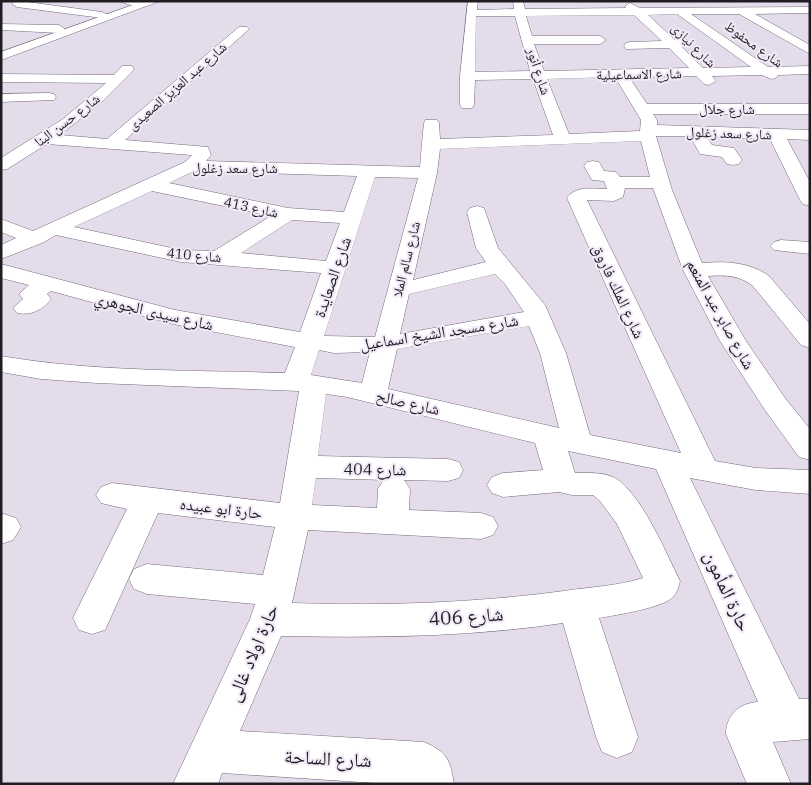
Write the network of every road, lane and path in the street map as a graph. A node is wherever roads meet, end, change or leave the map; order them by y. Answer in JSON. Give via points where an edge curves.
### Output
{"nodes":[{"id":1,"x":125,"y":1,"type":"edge"},
{"id":2,"x":724,"y":1,"type":"edge"},
{"id":3,"x":146,"y":2,"type":"edge"},
{"id":4,"x":17,"y":4,"type":"edge"},
{"id":5,"x":560,"y":6,"type":"edge"},
{"id":6,"x":630,"y":6,"type":"edge"},
{"id":7,"x":472,"y":7,"type":"edge"},
{"id":8,"x":741,"y":10,"type":"junction"},
{"id":9,"x":776,"y":10,"type":"junction"},
{"id":10,"x":810,"y":10,"type":"edge"},
{"id":11,"x":679,"y":11,"type":"junction"},
{"id":12,"x":102,"y":14,"type":"junction"},
{"id":13,"x":607,"y":17,"type":"junction"},
{"id":14,"x":523,"y":21,"type":"edge"},
{"id":15,"x":649,"y":21,"type":"junction"},
{"id":16,"x":801,"y":23,"type":"dead end"},
{"id":17,"x":1,"y":27,"type":"edge"},
{"id":18,"x":58,"y":29,"type":"junction"},
{"id":19,"x":243,"y":29,"type":"dead end"},
{"id":20,"x":581,"y":30,"type":"dead end"},
{"id":21,"x":620,"y":34,"type":"dead end"},
{"id":22,"x":792,"y":39,"type":"junction"},
{"id":23,"x":810,"y":39,"type":"edge"},
{"id":24,"x":600,"y":40,"type":"dead end"},
{"id":25,"x":1,"y":41,"type":"edge"},
{"id":26,"x":745,"y":41,"type":"dead end"},
{"id":27,"x":764,"y":41,"type":"dead end"},
{"id":28,"x":20,"y":42,"type":"junction"},
{"id":29,"x":725,"y":42,"type":"junction"},
{"id":30,"x":671,"y":44,"type":"junction"},
{"id":31,"x":630,"y":46,"type":"junction"},
{"id":32,"x":1,"y":49,"type":"edge"},
{"id":33,"x":810,"y":50,"type":"edge"},
{"id":34,"x":1,"y":58,"type":"edge"},
{"id":35,"x":27,"y":61,"type":"dead end"},
{"id":36,"x":810,"y":70,"type":"edge"},
{"id":37,"x":767,"y":72,"type":"junction"},
{"id":38,"x":701,"y":73,"type":"junction"},
{"id":39,"x":620,"y":74,"type":"junction"},
{"id":40,"x":652,"y":74,"type":"junction"},
{"id":41,"x":539,"y":75,"type":"junction"},
{"id":42,"x":467,"y":76,"type":"junction"},
{"id":43,"x":1,"y":78,"type":"edge"},
{"id":44,"x":781,"y":83,"type":"dead end"},
{"id":45,"x":796,"y":94,"type":"dead end"},
{"id":46,"x":101,"y":95,"type":"junction"},
{"id":47,"x":61,"y":96,"type":"dead end"},
{"id":48,"x":81,"y":96,"type":"dead end"},
{"id":49,"x":1,"y":98,"type":"edge"},
{"id":50,"x":810,"y":104,"type":"edge"},
{"id":51,"x":467,"y":105,"type":"dead end"},
{"id":52,"x":644,"y":109,"type":"junction"},
{"id":53,"x":743,"y":109,"type":"junction"},
{"id":54,"x":810,"y":109,"type":"edge"},
{"id":55,"x":77,"y":114,"type":"junction"},
{"id":56,"x":48,"y":115,"type":"dead end"},
{"id":57,"x":431,"y":123,"type":"dead end"},
{"id":58,"x":696,"y":132,"type":"junction"},
{"id":59,"x":649,"y":133,"type":"junction"},
{"id":60,"x":776,"y":134,"type":"junction"},
{"id":61,"x":810,"y":135,"type":"edge"},
{"id":62,"x":563,"y":140,"type":"junction"},
{"id":63,"x":37,"y":143,"type":"junction"},
{"id":64,"x":112,"y":143,"type":"junction"},
{"id":65,"x":432,"y":144,"type":"junction"},
{"id":66,"x":1,"y":145,"type":"edge"},
{"id":67,"x":733,"y":160,"type":"dead end"},
{"id":68,"x":1,"y":165,"type":"edge"},
{"id":69,"x":191,"y":166,"type":"junction"},
{"id":70,"x":593,"y":166,"type":"dead end"},
{"id":71,"x":368,"y":171,"type":"junction"},
{"id":72,"x":428,"y":173,"type":"junction"},
{"id":73,"x":661,"y":182,"type":"junction"},
{"id":74,"x":152,"y":185,"type":"junction"},
{"id":75,"x":616,"y":185,"type":"junction"},
{"id":76,"x":810,"y":200,"type":"edge"},
{"id":77,"x":477,"y":212,"type":"dead end"},
{"id":78,"x":288,"y":214,"type":"junction"},
{"id":79,"x":352,"y":218,"type":"junction"},
{"id":80,"x":1,"y":225,"type":"edge"},
{"id":81,"x":55,"y":230,"type":"junction"},
{"id":82,"x":35,"y":239,"type":"junction"},
{"id":83,"x":781,"y":246,"type":"dead end"},
{"id":84,"x":810,"y":248,"type":"edge"},
{"id":85,"x":1,"y":253,"type":"edge"},
{"id":86,"x":216,"y":259,"type":"junction"},
{"id":87,"x":499,"y":266,"type":"junction"},
{"id":88,"x":335,"y":268,"type":"junction"},
{"id":89,"x":694,"y":270,"type":"junction"},
{"id":90,"x":1,"y":271,"type":"edge"},
{"id":91,"x":47,"y":284,"type":"junction"},
{"id":92,"x":398,"y":290,"type":"junction"},
{"id":93,"x":25,"y":308,"type":"dead end"},
{"id":94,"x":538,"y":317,"type":"junction"},
{"id":95,"x":810,"y":340,"type":"edge"},
{"id":96,"x":310,"y":341,"type":"junction"},
{"id":97,"x":384,"y":344,"type":"junction"},
{"id":98,"x":1,"y":364,"type":"edge"},
{"id":99,"x":304,"y":383,"type":"junction"},
{"id":100,"x":373,"y":393,"type":"junction"},
{"id":101,"x":562,"y":439,"type":"junction"},
{"id":102,"x":810,"y":450,"type":"edge"},
{"id":103,"x":667,"y":460,"type":"junction"},
{"id":104,"x":302,"y":467,"type":"junction"},
{"id":105,"x":448,"y":470,"type":"dead end"},
{"id":106,"x":704,"y":470,"type":"junction"},
{"id":107,"x":562,"y":480,"type":"junction"},
{"id":108,"x":810,"y":482,"type":"edge"},
{"id":109,"x":503,"y":485,"type":"dead end"},
{"id":110,"x":394,"y":489,"type":"dead end"},
{"id":111,"x":112,"y":495,"type":"dead end"},
{"id":112,"x":148,"y":499,"type":"junction"},
{"id":113,"x":294,"y":516,"type":"junction"},
{"id":114,"x":392,"y":522,"type":"junction"},
{"id":115,"x":481,"y":526,"type":"dead end"},
{"id":116,"x":147,"y":579,"type":"dead end"},
{"id":117,"x":273,"y":605,"type":"junction"},
{"id":118,"x":576,"y":605,"type":"junction"},
{"id":119,"x":92,"y":618,"type":"dead end"},
{"id":120,"x":799,"y":720,"type":"edge"},
{"id":121,"x":617,"y":737,"type":"dead end"},
{"id":122,"x":202,"y":767,"type":"edge"},
{"id":123,"x":432,"y":784,"type":"edge"},
{"id":124,"x":769,"y":784,"type":"edge"}],
"edges":[{"from":1,"to":3,"type":"street"},
{"from":2,"to":8,"type":"street"},
{"from":3,"to":12,"type":"street"},
{"from":3,"to":34,"type":"street"},
{"from":4,"to":12,"type":"street"},
{"from":5,"to":6,"type":"street"},
{"from":5,"to":13,"type":"street"},
{"from":5,"to":14,"type":"street"},
{"from":6,"to":11,"type":"street"},
{"from":6,"to":13,"type":"street"},
{"from":6,"to":15,"type":"street","name":"شارع نيازى"},
{"from":7,"to":14,"type":"street"},
{"from":7,"to":42,"type":"street"},
{"from":8,"to":9,"type":"street"},
{"from":8,"to":11,"type":"street"},
{"from":8,"to":22,"type":"street"},
{"from":9,"to":10,"type":"street"},
{"from":9,"to":16,"type":"street"},
{"from":11,"to":29,"type":"street","name":"شارع محفوظ"},
{"from":12,"to":18,"type":"street"},
{"from":13,"to":14,"type":"street"},
{"from":13,"to":15,"type":"street"},
{"from":14,"to":20,"type":"street"},
{"from":14,"to":24,"type":"street"},
{"from":14,"to":41,"type":"street","name":"شارع أنور"},
{"from":15,"to":30,"type":"street","name":"شارع نيازى"},
{"from":17,"to":18,"type":"street"},
{"from":18,"to":28,"type":"street"},
{"from":19,"to":64,"type":"street","name":"شارع عبد العزيز الصعيدى"},
{"from":21,"to":31,"type":"street"},
{"from":22,"to":23,"type":"street"},
{"from":22,"to":27,"type":"street"},
{"from":22,"to":33,"type":"street"},
{"from":25,"to":28,"type":"street"},
{"from":26,"to":29,"type":"street"},
{"from":28,"to":32,"type":"street"},
{"from":29,"to":30,"type":"street"},
{"from":29,"to":37,"type":"street","name":"شارع محفوظ"},
{"from":30,"to":31,"type":"street"},
{"from":30,"to":38,"type":"street","name":"شارع نيازى"},
{"from":31,"to":40,"type":"street"},
{"from":34,"to":35,"type":"street"},
{"from":36,"to":37,"type":"street","name":"شارع الاسماعيلية"},
{"from":37,"to":38,"type":"street","name":"شارع الاسماعيلية"},
{"from":37,"to":44,"type":"street","name":"شارع محفوظ"},
{"from":38,"to":40,"type":"street","name":"شارع الاسماعيلية"},
{"from":38,"to":53,"type":"street","name":"شارع نيازى"},
{"from":39,"to":40,"type":"street","name":"شارع الاسماعيلية"},
{"from":39,"to":41,"type":"street","name":"شارع الاسماعيلية"},
{"from":39,"to":52,"type":"street"},
{"from":41,"to":42,"type":"street","name":"شارع الاسماعيلية"},
{"from":41,"to":62,"type":"street","name":"شارع أنور"},
{"from":42,"to":51,"type":"street"},
{"from":43,"to":46,"type":"street","name":"شارع حسن البنا","via":[[122,74]]},
{"from":45,"to":50,"type":"street"},
{"from":46,"to":48,"type":"street"},
{"from":46,"to":55,"type":"street","name":"شارع حسن البنا"},
{"from":47,"to":49,"type":"street"},
{"from":52,"to":53,"type":"street","name":"شارع جلال"},
{"from":52,"to":59,"type":"street","name":"شارع صابر عبد المنعم","via":[[649,120]]},
{"from":53,"to":54,"type":"street","name":"شارع جلال"},
{"from":55,"to":56,"type":"street"},
{"from":55,"to":63,"type":"street","name":"شارع حسن البنا"},
{"from":57,"to":65,"type":"street","name":"شارع سالم الملا"},
{"from":58,"to":59,"type":"street","name":"شارع سعد زغلول"},
{"from":58,"to":60,"type":"street","name":"شارع سعد زغلول"},
{"from":58,"to":67,"type":"street","via":[[706,150],[728,152]]},
{"from":59,"to":62,"type":"street","name":"شارع سعد زغلول"},
{"from":59,"to":73,"type":"street","name":"شارع صابر عبد المنعم"},
{"from":60,"to":61,"type":"street","name":"شارع سعد زغلول"},
{"from":60,"to":76,"type":"street"},
{"from":62,"to":65,"type":"street","name":"شارع سعد زغلول"},
{"from":63,"to":64,"type":"street"},
{"from":63,"to":66,"type":"street"},
{"from":63,"to":68,"type":"street","name":"شارع حسن البنا"},
{"from":64,"to":69,"type":"street","via":[[202,151]]},
{"from":65,"to":72,"type":"street","name":"شارع سالم الملا"},
{"from":69,"to":71,"type":"street","name":"شارع سعد زغلول","via":[[316,177]]},
{"from":69,"to":74,"type":"street","name":"شارع سعد زغلول"},
{"from":70,"to":75,"type":"street","via":[[598,176],[610,176]]},
{"from":71,"to":72,"type":"street","name":"شارع سعد زغلول"},
{"from":71,"to":79,"type":"street","name":"شارع الصعايدة"},
{"from":72,"to":92,"type":"street","name":"شارع سالم الملا"},
{"from":73,"to":75,"type":"street","name":"شارع الملك فاروق"},
{"from":73,"to":89,"type":"street","name":"شارع صابر عبد المنعم"},
{"from":74,"to":78,"type":"street","name":"شارع 413"},
{"from":74,"to":81,"type":"street","name":"شارع سعد زغلول"},
{"from":75,"to":106,"type":"street","name":"شارع الملك فاروق","via":[[614,195],[583,194],[577,198]]},
{"from":77,"to":87,"type":"street","via":[[487,248]]},
{"from":78,"to":79,"type":"street","name":"شارع 413"},
{"from":78,"to":86,"type":"street"},
{"from":79,"to":88,"type":"street","name":"شارع الصعايدة"},
{"from":80,"to":82,"type":"street"},
{"from":81,"to":82,"type":"street","name":"شارع سعد زغلول"},
{"from":81,"to":86,"type":"street","name":"شارع 410","via":[[181,256]]},
{"from":82,"to":85,"type":"street","name":"شارع سعد زغلول"},
{"from":83,"to":84,"type":"street"},
{"from":86,"to":88,"type":"street","name":"شارع 410"},
{"from":87,"to":92,"type":"street"},
{"from":87,"to":94,"type":"street","via":[[533,305]]},
{"from":88,"to":96,"type":"street","name":"شارع الصعايدة"},
{"from":89,"to":95,"type":"street","via":[[737,269],[752,273]]},
{"from":89,"to":102,"type":"street","name":"شارع صابر عبد المنعم","via":[[733,341]]},
{"from":90,"to":91,"type":"street","name":"شارع سيدى الجوهري"},
{"from":91,"to":93,"type":"street","via":[[31,294],[39,299]]},
{"from":91,"to":96,"type":"street","name":"شارع سيدى الجوهري","via":[[126,314]]},
{"from":92,"to":97,"type":"street","name":"شارع سالم الملا"},
{"from":94,"to":97,"type":"street","name":"شارع مسجد الشيخ اسماعيل"},
{"from":94,"to":101,"type":"street","via":[[552,353]]},
{"from":96,"to":97,"type":"street","name":"شارع مسجد الشيخ اسماعيل","via":[[334,345]]},
{"from":96,"to":99,"type":"street","name":"شارع الصعايدة"},
{"from":97,"to":100,"type":"street","name":"شارع سالم الملا"},
{"from":98,"to":99,"type":"street","name":"شارع صالح","via":[[97,375]]},
{"from":99,"to":100,"type":"street","name":"شارع صالح"},
{"from":99,"to":104,"type":"street","name":"حارة اولاد غالى"},
{"from":100,"to":101,"type":"street","name":"شارع صالح"},
{"from":101,"to":103,"type":"street","name":"شارع صالح"},
{"from":101,"to":107,"type":"street"},
{"from":103,"to":106,"type":"street","name":"شارع صالح"},
{"from":103,"to":120,"type":"street","name":"حارة المأمون"},
{"from":104,"to":105,"type":"street","name":"شارع 404"},
{"from":104,"to":113,"type":"street","name":"حارة اولاد غالى"},
{"from":106,"to":108,"type":"street","name":"شارع صالح","via":[[756,479]]},
{"from":107,"to":109,"type":"street"},
{"from":107,"to":118,"type":"street","name":"شارع 406","via":[[571,484],[600,485],[612,493],[645,542],[662,581],[661,586],[631,595]]},
{"from":110,"to":114,"type":"street"},
{"from":111,"to":112,"type":"street","name":"حارة ابو عبيده"},
{"from":112,"to":113,"type":"street","name":"حارة ابو عبيده"},
{"from":112,"to":119,"type":"street"},
{"from":113,"to":114,"type":"street"},
{"from":113,"to":117,"type":"street","name":"حارة اولاد غالى"},
{"from":114,"to":115,"type":"street"},
{"from":116,"to":117,"type":"street","name":"شارع 406"},
{"from":117,"to":118,"type":"street","name":"شارع 406","via":[[320,621],[424,620]]},
{"from":117,"to":122,"type":"street","name":"حارة اولاد غالى"},
{"from":118,"to":121,"type":"street"},
{"from":120,"to":124,"type":"street","via":[[752,723],[747,728]]},
{"from":122,"to":123,"type":"street","name":"شارع الساحة","via":[[424,764],[429,768]]}]}
